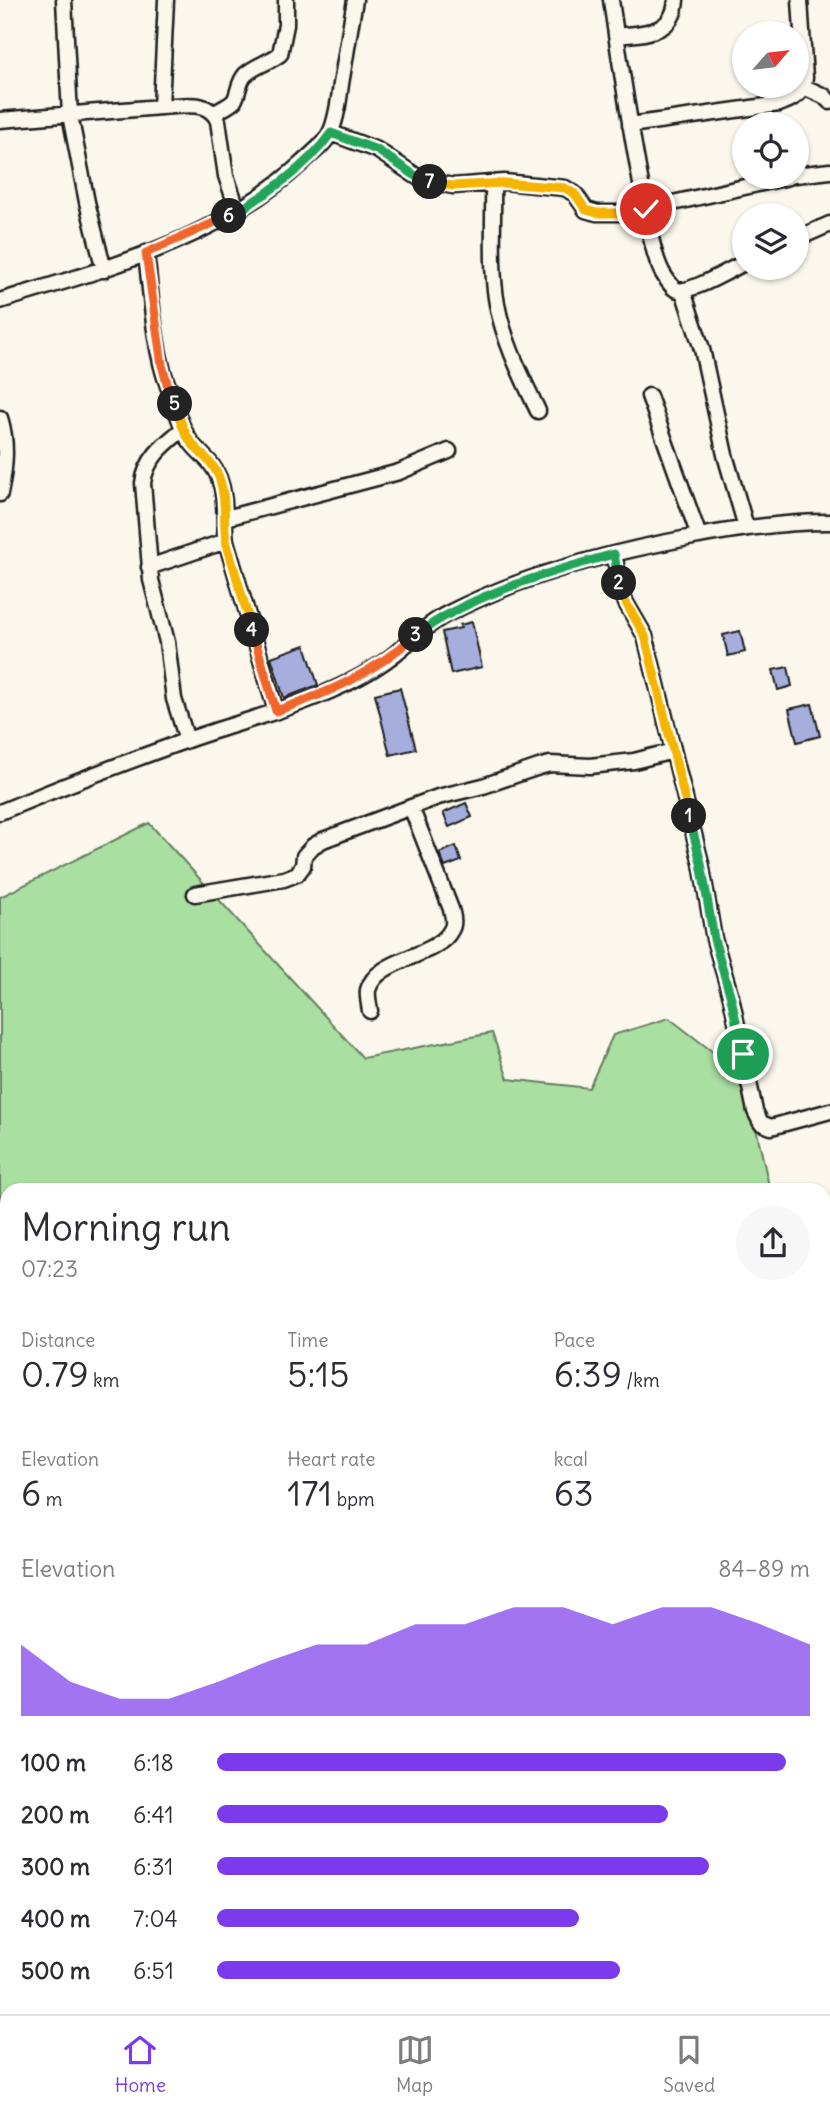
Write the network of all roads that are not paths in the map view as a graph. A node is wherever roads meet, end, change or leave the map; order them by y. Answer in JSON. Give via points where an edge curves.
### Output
{"nodes":[{"id":1,"x":64,"y":0,"type":"edge"},
{"id":2,"x":166,"y":0,"type":"edge"},
{"id":3,"x":286,"y":0,"type":"edge"},
{"id":4,"x":355,"y":0,"type":"edge"},
{"id":5,"x":611,"y":0,"type":"edge"},
{"id":6,"x":677,"y":0,"type":"edge"},
{"id":7,"x":800,"y":0,"type":"edge"},
{"id":8,"x":801,"y":21,"type":"edge"},
{"id":9,"x":616,"y":36,"type":"junction"},
{"id":10,"x":809,"y":89,"type":"edge"},
{"id":11,"x":792,"y":98,"type":"edge"},
{"id":12,"x":830,"y":102,"type":"edge"},
{"id":13,"x":161,"y":107,"type":"junction"},
{"id":14,"x":215,"y":113,"type":"junction"},
{"id":15,"x":70,"y":115,"type":"junction"},
{"id":16,"x":0,"y":120,"type":"edge"},
{"id":17,"x":630,"y":125,"type":"junction"},
{"id":18,"x":331,"y":133,"type":"junction"},
{"id":19,"x":830,"y":171,"type":"edge"},
{"id":20,"x":809,"y":173,"type":"edge"},
{"id":21,"x":493,"y":183,"type":"junction"},
{"id":22,"x":735,"y":189,"type":"edge"},
{"id":23,"x":646,"y":209,"type":"junction"},
{"id":24,"x":238,"y":211,"type":"junction"},
{"id":25,"x":830,"y":224,"type":"edge"},
{"id":26,"x":809,"y":233,"type":"edge"},
{"id":27,"x":146,"y":253,"type":"junction"},
{"id":28,"x":732,"y":269,"type":"edge"},
{"id":29,"x":104,"y":270,"type":"junction"},
{"id":30,"x":683,"y":291,"type":"junction"},
{"id":31,"x":0,"y":301,"type":"edge"},
{"id":32,"x":649,"y":396,"type":"dead end"},
{"id":33,"x":538,"y":411,"type":"dead end"},
{"id":34,"x":0,"y":418,"type":"edge"},
{"id":35,"x":183,"y":429,"type":"junction"},
{"id":36,"x":449,"y":451,"type":"dead end"},
{"id":37,"x":0,"y":494,"type":"edge"},
{"id":38,"x":226,"y":518,"type":"junction"},
{"id":39,"x":830,"y":522,"type":"edge"},
{"id":40,"x":746,"y":527,"type":"junction"},
{"id":41,"x":699,"y":536,"type":"junction"},
{"id":42,"x":226,"y":541,"type":"junction"},
{"id":43,"x":614,"y":554,"type":"junction"},
{"id":44,"x":149,"y":567,"type":"junction"},
{"id":45,"x":276,"y":711,"type":"junction"},
{"id":46,"x":187,"y":740,"type":"junction"},
{"id":47,"x":673,"y":751,"type":"junction"},
{"id":48,"x":411,"y":807,"type":"junction"},
{"id":49,"x":0,"y":812,"type":"edge"},
{"id":50,"x":195,"y":894,"type":"dead end"},
{"id":51,"x":370,"y":1011,"type":"dead end"},
{"id":52,"x":830,"y":1111,"type":"edge"}],
"edges":[{"from":1,"to":15,"type":"street"},
{"from":2,"to":13,"type":"street"},
{"from":3,"to":14,"type":"street","via":[[280,54],[250,71],[232,104]]},
{"from":4,"to":18,"type":"street"},
{"from":5,"to":9,"type":"street"},
{"from":6,"to":9,"type":"street","via":[[674,14],[662,28]]},
{"from":7,"to":8,"type":"street"},
{"from":9,"to":17,"type":"street"},
{"from":10,"to":12,"type":"street"},
{"from":11,"to":17,"type":"street","via":[[779,104]]},
{"from":13,"to":14,"type":"street","via":[[201,106]]},
{"from":13,"to":15,"type":"street"},
{"from":14,"to":24,"type":"street","via":[[226,176]]},
{"from":15,"to":16,"type":"street"},
{"from":15,"to":29,"type":"street"},
{"from":17,"to":23,"type":"street"},
{"from":18,"to":21,"type":"street","via":[[377,150],[422,180],[453,186]]},
{"from":18,"to":24,"type":"street","via":[[287,177]]},
{"from":19,"to":20,"type":"street"},
{"from":21,"to":23,"type":"street","via":[[565,188],[586,210],[597,213]]},
{"from":21,"to":33,"type":"street","via":[[496,303],[508,344]]},
{"from":22,"to":23,"type":"street"},
{"from":23,"to":30,"type":"street","via":[[663,273],[675,289]]},
{"from":24,"to":27,"type":"street"},
{"from":25,"to":26,"type":"street"},
{"from":27,"to":29,"type":"street"},
{"from":27,"to":35,"type":"street","via":[[162,365]]},
{"from":28,"to":30,"type":"street"},
{"from":29,"to":31,"type":"street"},
{"from":30,"to":40,"type":"street"},
{"from":32,"to":41,"type":"street"},
{"from":34,"to":37,"type":"street","via":[[5,443]]},
{"from":35,"to":38,"type":"street","via":[[214,466]]},
{"from":35,"to":44,"type":"street","via":[[155,454],[144,475]]},
{"from":36,"to":38,"type":"street","via":[[399,472]]},
{"from":38,"to":42,"type":"street"},
{"from":39,"to":40,"type":"street"},
{"from":40,"to":41,"type":"street"},
{"from":41,"to":43,"type":"street"},
{"from":42,"to":44,"type":"street"},
{"from":42,"to":45,"type":"street"},
{"from":43,"to":45,"type":"street","via":[[569,566],[446,615],[367,672]]},
{"from":43,"to":47,"type":"street","via":[[626,603],[645,636]]},
{"from":44,"to":46,"type":"street","via":[[167,642],[174,699]]},
{"from":45,"to":46,"type":"street"},
{"from":46,"to":49,"type":"street"},
{"from":47,"to":48,"type":"street","via":[[590,766],[550,764]]},
{"from":47,"to":52,"type":"street","via":[[758,1118],[771,1127]]},
{"from":48,"to":50,"type":"street","via":[[323,840],[304,856],[297,874]]},
{"from":48,"to":51,"type":"street","via":[[451,909],[451,930],[443,940],[372,980]]}]}
